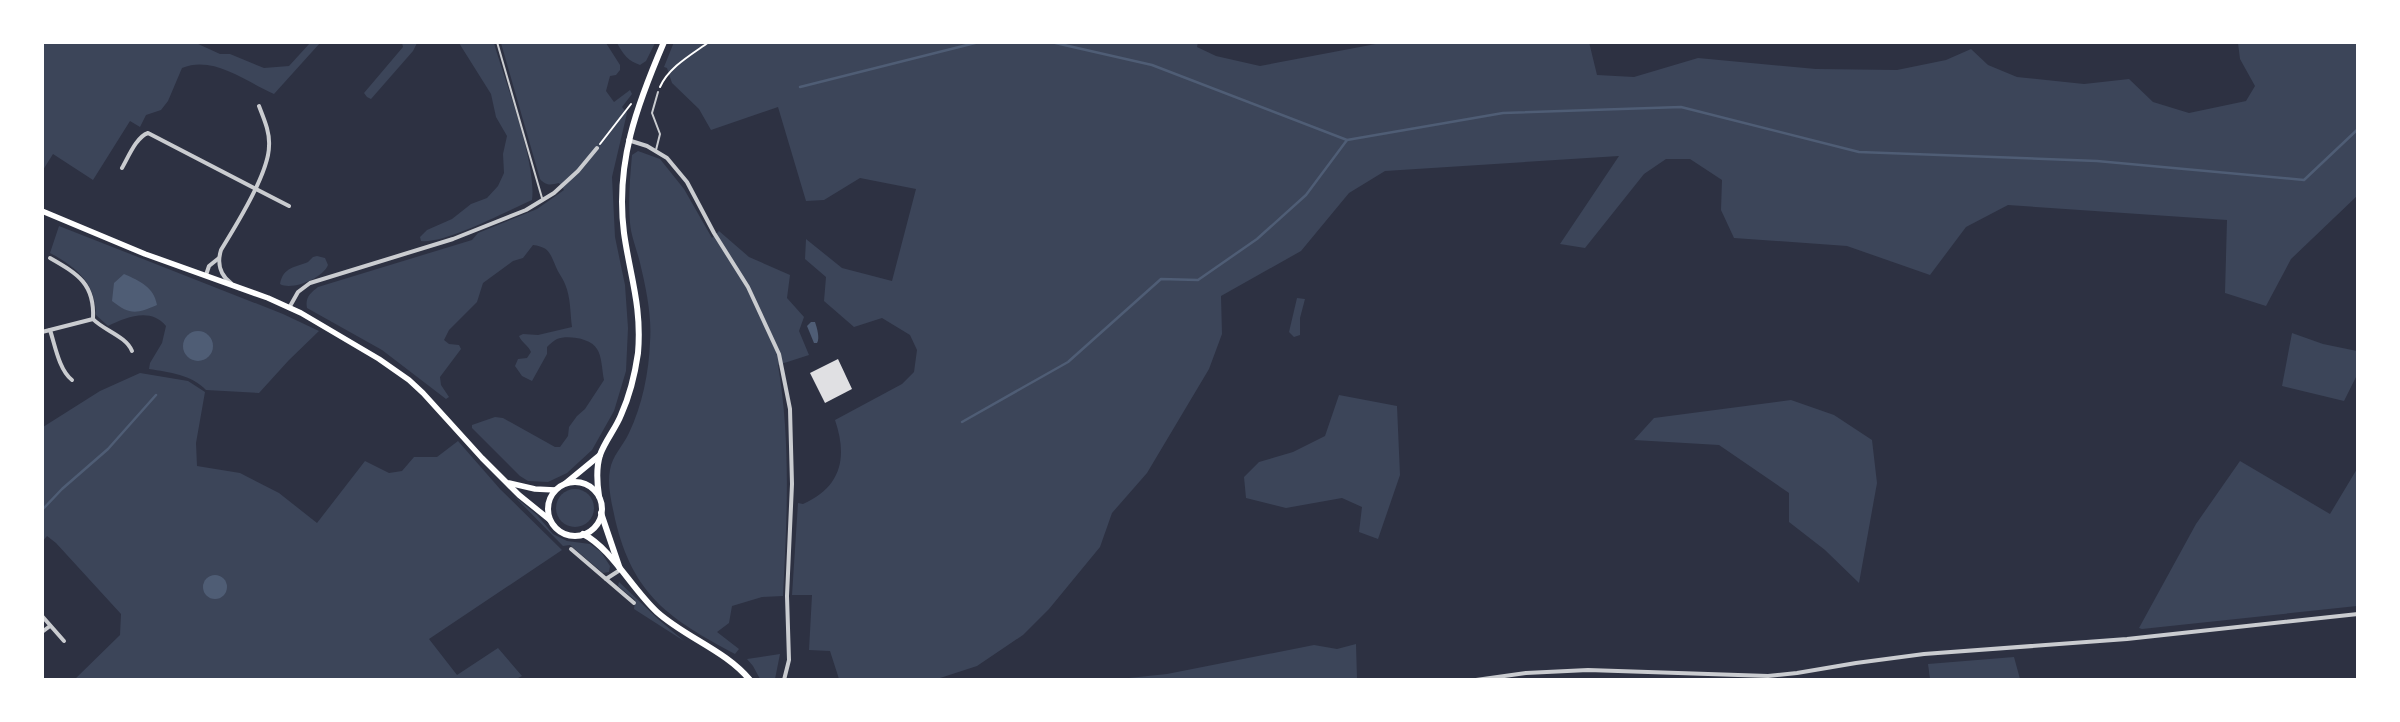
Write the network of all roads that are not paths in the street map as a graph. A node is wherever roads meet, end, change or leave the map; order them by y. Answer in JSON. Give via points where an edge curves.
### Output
{"nodes":[{"id":1,"x":496,"y":42,"type":"edge"},
{"id":2,"x":664,"y":42,"type":"edge"},
{"id":3,"x":658,"y":92,"type":"road end"},
{"id":4,"x":260,"y":106,"type":"dead end"},
{"id":5,"x":628,"y":140,"type":"junction"},
{"id":6,"x":597,"y":148,"type":"road end"},
{"id":7,"x":656,"y":150,"type":"junction"},
{"id":8,"x":122,"y":168,"type":"dead end"},
{"id":9,"x":255,"y":188,"type":"junction"},
{"id":10,"x":543,"y":201,"type":"junction"},
{"id":11,"x":289,"y":206,"type":"dead end"},
{"id":12,"x":42,"y":211,"type":"edge"},
{"id":13,"x":50,"y":258,"type":"dead end"},
{"id":14,"x":219,"y":258,"type":"junction"},
{"id":15,"x":206,"y":275,"type":"junction"},
{"id":16,"x":237,"y":287,"type":"junction"},
{"id":17,"x":289,"y":308,"type":"junction"},
{"id":18,"x":92,"y":319,"type":"junction"},
{"id":19,"x":50,"y":330,"type":"junction"},
{"id":20,"x":42,"y":332,"type":"edge"},
{"id":21,"x":132,"y":351,"type":"dead end"},
{"id":22,"x":72,"y":380,"type":"dead end"},
{"id":23,"x":600,"y":455,"type":"junction"},
{"id":24,"x":509,"y":483,"type":"junction"},
{"id":25,"x":565,"y":484,"type":"junction"},
{"id":26,"x":555,"y":490,"type":"junction"},
{"id":27,"x":599,"y":496,"type":"junction"},
{"id":28,"x":602,"y":513,"type":"junction"},
{"id":29,"x":550,"y":520,"type":"junction"},
{"id":30,"x":584,"y":534,"type":"junction"},
{"id":31,"x":571,"y":549,"type":"dead end"},
{"id":32,"x":620,"y":570,"type":"junction"},
{"id":33,"x":606,"y":579,"type":"junction"},
{"id":34,"x":634,"y":602,"type":"dead end"},
{"id":35,"x":2358,"y":614,"type":"edge"},
{"id":36,"x":42,"y":616,"type":"edge"},
{"id":37,"x":50,"y":626,"type":"junction"},
{"id":38,"x":42,"y":632,"type":"edge"},
{"id":39,"x":64,"y":642,"type":"dead end"},
{"id":40,"x":750,"y":680,"type":"edge"},
{"id":41,"x":784,"y":680,"type":"edge"},
{"id":42,"x":1476,"y":680,"type":"edge"}],
"edges":[{"from":1,"to":10,"type":"lane"},
{"from":2,"to":5,"type":"highway"},
{"from":3,"to":7,"type":"lane","via":[[652,114],[660,134]]},
{"from":4,"to":9,"type":"street","via":[[269,133],[269,146],[265,166]]},
{"from":5,"to":7,"type":"street"},
{"from":5,"to":23,"type":"highway","via":[[621,184],[622,208],[638,301],[638,352],[622,414]]},
{"from":6,"to":10,"type":"street","via":[[566,182]]},
{"from":7,"to":41,"type":"street","via":[[687,182],[714,234],[748,287],[779,354],[790,409],[792,484],[787,596],[789,660]]},
{"from":8,"to":9,"type":"street","via":[[144,134],[148,133]]},
{"from":9,"to":11,"type":"street"},
{"from":9,"to":14,"type":"street"},
{"from":10,"to":17,"type":"street","via":[[453,239],[310,283],[298,292]]},
{"from":12,"to":15,"type":"main road","via":[[144,254]]},
{"from":13,"to":18,"type":"street","via":[[70,269],[88,286],[92,298]]},
{"from":14,"to":15,"type":"street","via":[[209,266]]},
{"from":14,"to":16,"type":"street","via":[[223,277]]},
{"from":15,"to":16,"type":"main road"},
{"from":16,"to":17,"type":"main road"},
{"from":17,"to":24,"type":"main road","via":[[409,380]]},
{"from":18,"to":19,"type":"street"},
{"from":18,"to":21,"type":"street"},
{"from":19,"to":20,"type":"street"},
{"from":19,"to":22,"type":"street","via":[[62,366]]},
{"from":23,"to":25,"type":"highway"},
{"from":23,"to":27,"type":"highway"},
{"from":24,"to":26,"type":"main road"},
{"from":24,"to":29,"type":"main road"},
{"from":25,"to":26,"type":"highway"},
{"from":25,"to":27,"type":"highway","via":[[588,485]]},
{"from":26,"to":29,"type":"highway","via":[[548,504]]},
{"from":27,"to":28,"type":"highway"},
{"from":28,"to":30,"type":"highway","via":[[595,526]]},
{"from":28,"to":32,"type":"highway"},
{"from":29,"to":30,"type":"highway","via":[[560,532]]},
{"from":30,"to":32,"type":"highway","via":[[604,548]]},
{"from":31,"to":33,"type":"street"},
{"from":32,"to":33,"type":"street"},
{"from":32,"to":40,"type":"highway","via":[[658,612],[694,639],[726,656]]},
{"from":33,"to":34,"type":"street"},
{"from":35,"to":42,"type":"street","via":[[2127,639],[1924,654],[1768,676],[1588,670],[1526,673]]},
{"from":36,"to":37,"type":"street"},
{"from":37,"to":38,"type":"street"},
{"from":37,"to":39,"type":"street"}]}
